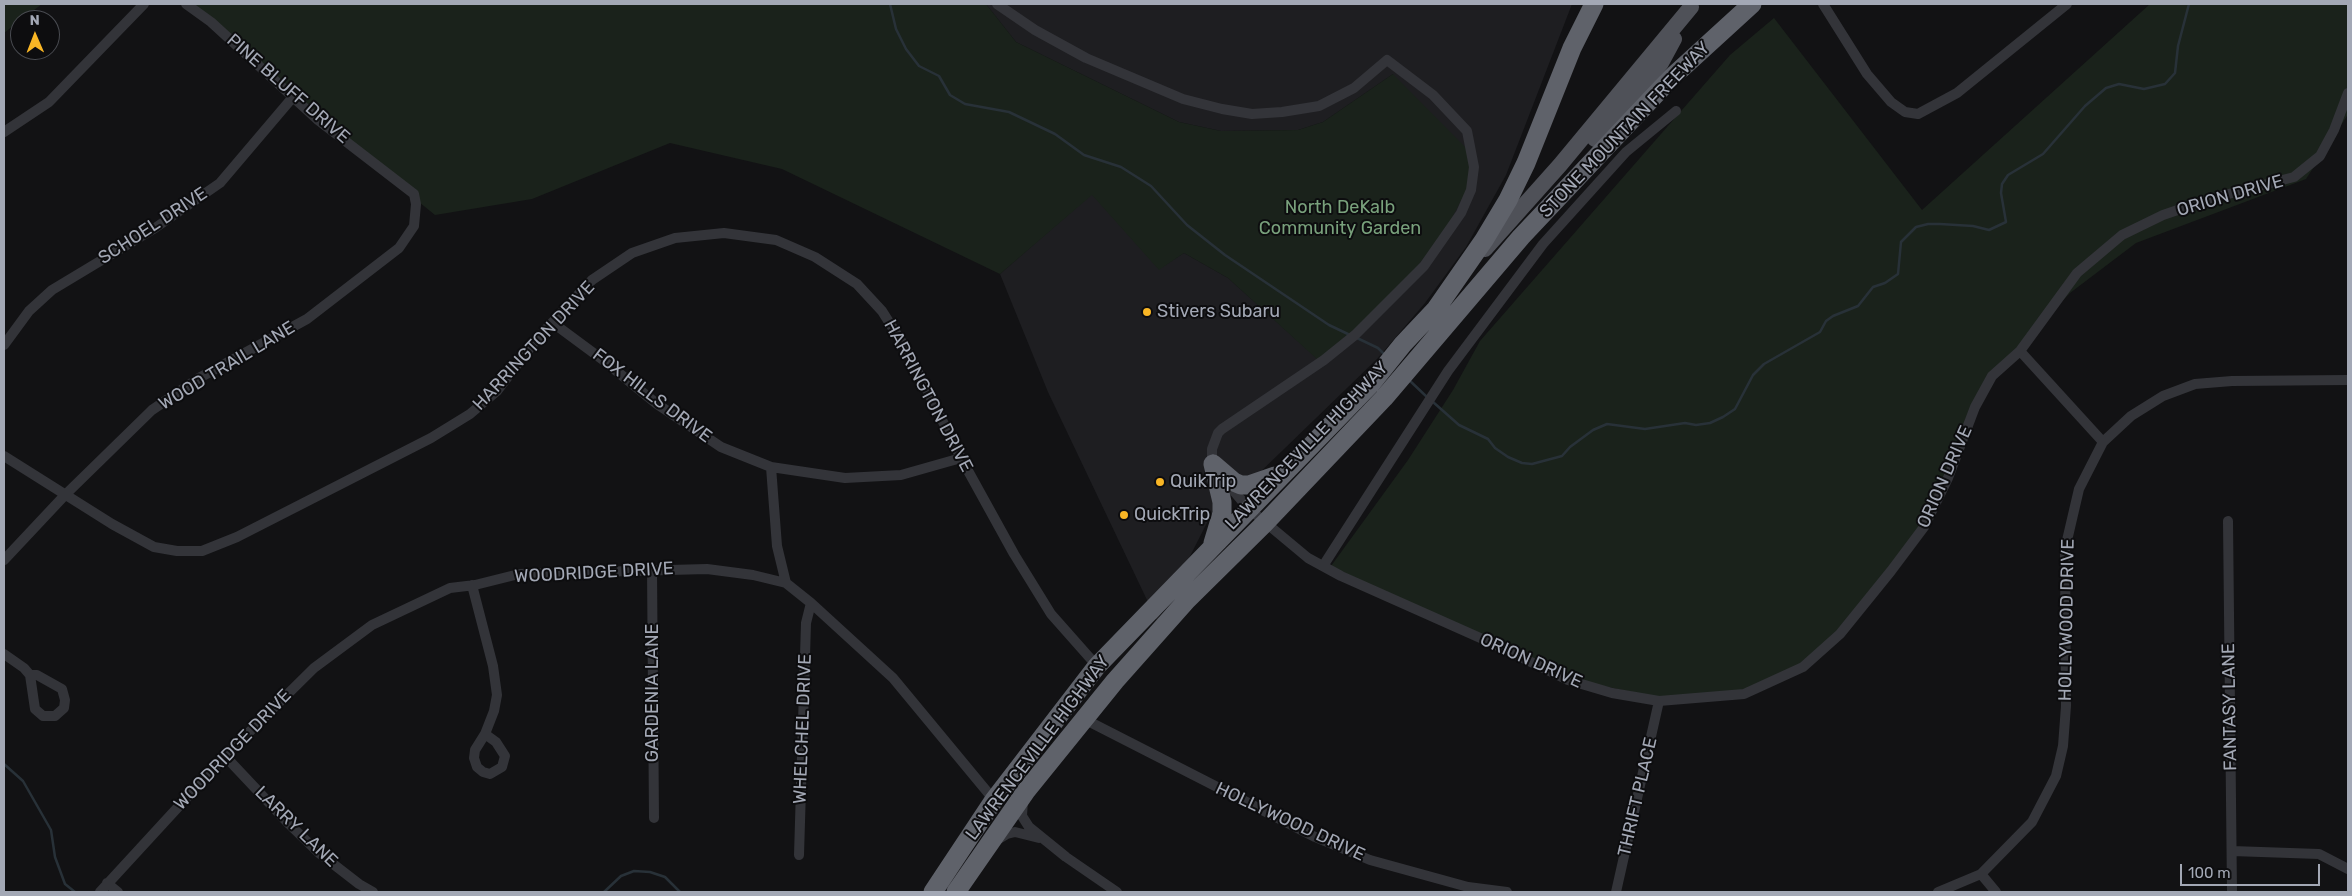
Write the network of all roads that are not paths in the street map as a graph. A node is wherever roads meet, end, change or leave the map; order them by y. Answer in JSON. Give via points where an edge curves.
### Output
{"nodes":[{"id":1,"x":144,"y":4,"type":"edge"},
{"id":2,"x":186,"y":4,"type":"edge"},
{"id":3,"x":997,"y":4,"type":"edge"},
{"id":4,"x":1594,"y":4,"type":"edge"},
{"id":5,"x":1752,"y":4,"type":"edge"},
{"id":6,"x":1823,"y":4,"type":"edge"},
{"id":7,"x":2067,"y":4,"type":"edge"},
{"id":8,"x":1692,"y":6,"type":"edge"},
{"id":9,"x":2348,"y":92,"type":"edge"},
{"id":10,"x":293,"y":97,"type":"junction"},
{"id":11,"x":1676,"y":110,"type":"dead end"},
{"id":12,"x":4,"y":132,"type":"edge"},
{"id":13,"x":414,"y":194,"type":"joint"},
{"id":14,"x":1521,"y":237,"type":"junction"},
{"id":15,"x":1436,"y":309,"type":"junction"},
{"id":16,"x":553,"y":323,"type":"junction"},
{"id":17,"x":4,"y":345,"type":"edge"},
{"id":18,"x":2020,"y":351,"type":"junction"},
{"id":19,"x":2348,"y":380,"type":"edge"},
{"id":20,"x":2104,"y":442,"type":"junction"},
{"id":21,"x":4,"y":456,"type":"edge"},
{"id":22,"x":962,"y":458,"type":"junction"},
{"id":23,"x":1213,"y":464,"type":"junction"},
{"id":24,"x":772,"y":467,"type":"junction"},
{"id":25,"x":1284,"y":472,"type":"junction"},
{"id":26,"x":65,"y":495,"type":"junction"},
{"id":27,"x":1248,"y":508,"type":"junction"},
{"id":28,"x":2228,"y":521,"type":"dead end"},
{"id":29,"x":1265,"y":523,"type":"junction"},
{"id":30,"x":1212,"y":546,"type":"junction"},
{"id":31,"x":4,"y":560,"type":"edge"},
{"id":32,"x":1323,"y":566,"type":"junction"},
{"id":33,"x":652,"y":569,"type":"junction"},
{"id":34,"x":786,"y":583,"type":"junction"},
{"id":35,"x":472,"y":585,"type":"junction"},
{"id":36,"x":811,"y":603,"type":"junction"},
{"id":37,"x":4,"y":654,"type":"edge"},
{"id":38,"x":1097,"y":666,"type":"junction"},
{"id":39,"x":30,"y":676,"type":"dead end"},
{"id":40,"x":1659,"y":701,"type":"junction"},
{"id":41,"x":1084,"y":719,"type":"junction"},
{"id":42,"x":485,"y":734,"type":"dead end"},
{"id":43,"x":225,"y":756,"type":"junction"},
{"id":44,"x":1026,"y":791,"type":"junction"},
{"id":45,"x":994,"y":800,"type":"junction"},
{"id":46,"x":654,"y":818,"type":"dead end"},
{"id":47,"x":1042,"y":839,"type":"junction"},
{"id":48,"x":987,"y":848,"type":"junction"},
{"id":49,"x":2232,"y":851,"type":"junction"},
{"id":50,"x":799,"y":855,"type":"dead end"},
{"id":51,"x":2348,"y":869,"type":"edge"},
{"id":52,"x":1981,"y":874,"type":"junction"},
{"id":53,"x":107,"y":883,"type":"junction"},
{"id":54,"x":100,"y":892,"type":"edge"},
{"id":55,"x":118,"y":892,"type":"edge"},
{"id":56,"x":373,"y":892,"type":"edge"},
{"id":57,"x":932,"y":892,"type":"edge"},
{"id":58,"x":956,"y":892,"type":"edge"},
{"id":59,"x":1117,"y":892,"type":"edge"},
{"id":60,"x":1507,"y":892,"type":"edge"},
{"id":61,"x":1616,"y":892,"type":"edge"},
{"id":62,"x":1938,"y":892,"type":"edge"},
{"id":63,"x":1996,"y":892,"type":"edge"},
{"id":64,"x":2232,"y":892,"type":"edge"}],
"edges":[{"from":1,"to":12,"type":"street","via":[[49,102]]},
{"from":2,"to":10,"type":"street","name":"PINE BLUFF DRIVE","via":[[211,22]]},
{"from":3,"to":23,"type":"street","via":[[1035,30],[1086,58],[1183,99],[1252,114],[1319,106],[1354,88],[1387,60],[1433,95],[1467,131],[1474,168],[1471,190],[1461,213],[1424,266],[1377,315],[1324,360],[1222,429],[1212,449]]},
{"from":4,"to":15,"type":"highway","via":[[1508,200]]},
{"from":5,"to":14,"type":"highway","name":"STONE MOUNTAIN FREEWAY","via":[[1671,78]]},
{"from":6,"to":7,"type":"street","via":[[1867,74],[1891,102],[1905,112],[1918,114],[1958,93]]},
{"from":8,"to":14,"type":"main road","name":"LAWRENCEVILLE HIGHWAY","via":[[1661,63],[1579,158]]},
{"from":8,"to":15,"type":"main road","name":"LAWRENCEVILLE HIGHWAY"},
{"from":9,"to":18,"type":"street","name":"ORION DRIVE","via":[[2320,156],[2294,177],[2163,215],[2122,235],[2077,272]]},
{"from":10,"to":13,"type":"street","name":"PINE BLUFF DRIVE"},
{"from":10,"to":17,"type":"street","name":"SCHOEL DRIVE","via":[[220,184],[155,228],[52,290],[28,311]]},
{"from":11,"to":32,"type":"street","via":[[1626,152],[1543,244],[1448,371]]},
{"from":13,"to":26,"type":"street","name":"WOOD TRAIL LANE","via":[[414,226],[399,248],[307,319],[199,378],[152,410]]},
{"from":14,"to":29,"type":"highway","name":"LAWRENCEVILLE HIGHWAY","via":[[1384,398]]},
{"from":15,"to":25,"type":"highway","name":"LAWRENCEVILLE HIGHWAY","via":[[1370,385]]},
{"from":16,"to":22,"type":"street","name":"HARRINGTON DRIVE","via":[[592,280],[632,253],[675,238],[724,233],[776,240],[815,257],[857,284],[882,311],[908,352]]},
{"from":16,"to":24,"type":"street","name":"FOX HILLS DRIVE","via":[[657,404],[721,448]]},
{"from":16,"to":26,"type":"street","name":"HARRINGTON DRIVE","via":[[497,391],[470,414],[431,438],[237,537],[202,551],[154,547]]},
{"from":18,"to":20,"type":"street"},
{"from":18,"to":40,"type":"street","name":"ORION DRIVE","via":[[1992,376],[1975,407],[1948,478],[1924,527],[1840,634],[1803,667],[1744,694]]},
{"from":19,"to":20,"type":"street","name":"HOLLYWOOD DRIVE","via":[[2232,380],[2194,384],[2163,396],[2131,416]]},
{"from":20,"to":52,"type":"street","name":"HOLLYWOOD DRIVE","via":[[2079,489],[2065,549],[2066,706],[2063,746],[2056,776],[2032,822]]},
{"from":21,"to":26,"type":"street","name":"HARRINGTON DRIVE"},
{"from":22,"to":24,"type":"street","name":"FOX HILLS DRIVE","via":[[901,475],[845,478]]},
{"from":22,"to":38,"type":"street","name":"HARRINGTON DRIVE","via":[[1050,614]]},
{"from":23,"to":25,"type":"highway","via":[[1241,485]]},
{"from":23,"to":27,"type":"street","name":"ORION DRIVE"},
{"from":23,"to":30,"type":"highway","via":[[1222,513]]},
{"from":24,"to":34,"type":"street","via":[[777,546]]},
{"from":25,"to":27,"type":"highway","name":"LAWRENCEVILLE HIGHWAY"},
{"from":26,"to":31,"type":"street","name":"WOOD TRAIL LANE"},
{"from":27,"to":29,"type":"street","name":"ORION DRIVE"},
{"from":27,"to":30,"type":"highway","name":"LAWRENCEVILLE HIGHWAY"},
{"from":28,"to":49,"type":"street","name":"FANTASY LANE"},
{"from":29,"to":32,"type":"street","name":"ORION DRIVE","via":[[1294,548]]},
{"from":29,"to":41,"type":"highway","name":"LAWRENCEVILLE HIGHWAY","via":[[1187,600]]},
{"from":30,"to":38,"type":"highway","name":"LAWRENCEVILLE HIGHWAY"},
{"from":32,"to":40,"type":"street","name":"ORION DRIVE","via":[[1568,680],[1612,693]]},
{"from":33,"to":34,"type":"street","name":"WOODRIDGE DRIVE","via":[[707,569]]},
{"from":33,"to":35,"type":"street","name":"WOODRIDGE DRIVE","via":[[519,574]]},
{"from":33,"to":46,"type":"street","name":"GARDENIA LANE"},
{"from":34,"to":36,"type":"street","name":"WOODRIDGE DRIVE"},
{"from":35,"to":42,"type":"street","via":[[497,688],[496,703]]},
{"from":35,"to":43,"type":"street","name":"WOODRIDGE DRIVE","via":[[450,588],[372,625],[314,668]]},
{"from":36,"to":45,"type":"street","name":"WOODRIDGE DRIVE","via":[[893,678]]},
{"from":36,"to":50,"type":"street","name":"WHELCHEL DRIVE","via":[[806,623]]},
{"from":37,"to":39,"type":"street"},
{"from":38,"to":45,"type":"highway","name":"LAWRENCEVILLE HIGHWAY"},
{"from":40,"to":61,"type":"street","name":"THRIFT PLACE"},
{"from":41,"to":44,"type":"highway","name":"LAWRENCEVILLE HIGHWAY"},
{"from":41,"to":60,"type":"street","name":"HOLLYWOOD DRIVE","via":[[1315,837],[1370,860],[1458,884]]},
{"from":43,"to":53,"type":"street","name":"WOODRIDGE DRIVE"},
{"from":43,"to":56,"type":"street","name":"LARRY LANE","via":[[319,853]]},
{"from":44,"to":47,"type":"street","via":[[1022,808],[1024,821]]},
{"from":44,"to":48,"type":"highway","name":"LAWRENCEVILLE HIGHWAY"},
{"from":45,"to":57,"type":"highway","name":"LAWRENCEVILLE HIGHWAY"},
{"from":47,"to":48,"type":"street","via":[[1011,833]]},
{"from":47,"to":59,"type":"street"},
{"from":48,"to":58,"type":"highway","name":"LAWRENCEVILLE HIGHWAY"},
{"from":49,"to":51,"type":"street","via":[[2319,854]]},
{"from":49,"to":64,"type":"street","name":"FANTASY LANE"},
{"from":52,"to":62,"type":"street","name":"HOLLYWOOD DRIVE"},
{"from":52,"to":63,"type":"street"},
{"from":53,"to":54,"type":"street","name":"WOODRIDGE DRIVE"},
{"from":53,"to":55,"type":"street"}]}
